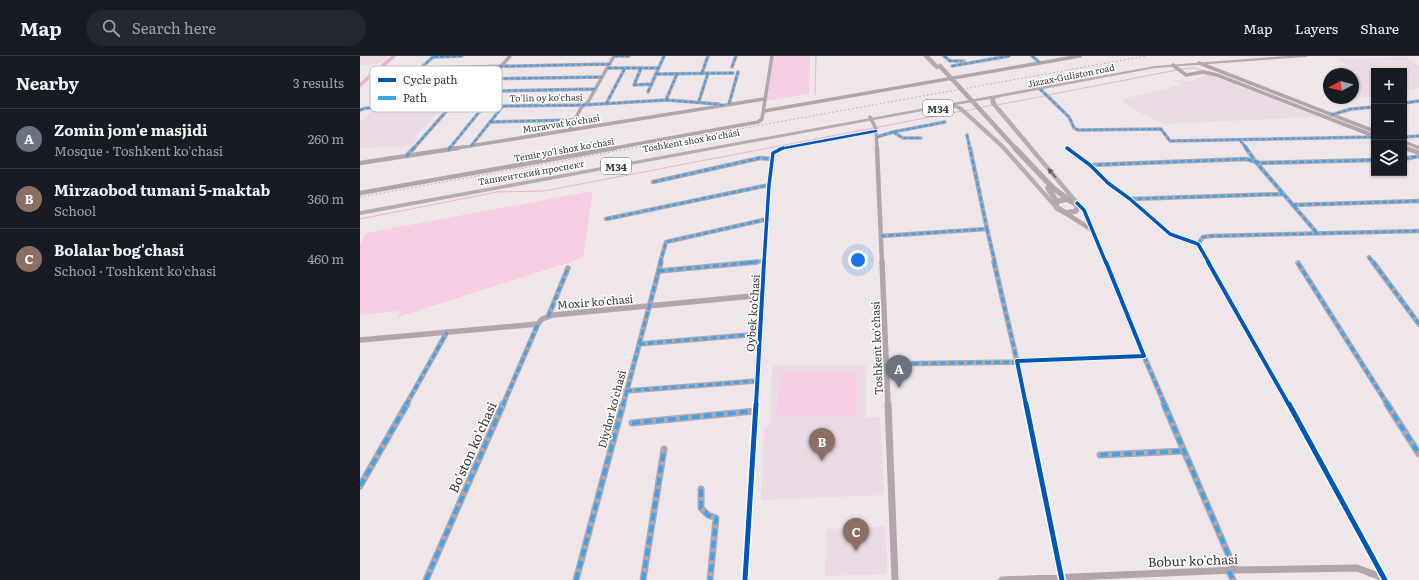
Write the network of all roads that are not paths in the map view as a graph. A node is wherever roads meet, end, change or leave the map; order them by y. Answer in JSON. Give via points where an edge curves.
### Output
{"nodes":[{"id":1,"x":434,"y":56,"type":"edge"},
{"id":2,"x":462,"y":56,"type":"edge"},
{"id":3,"x":510,"y":56,"type":"edge"},
{"id":4,"x":614,"y":56,"type":"edge"},
{"id":5,"x":629,"y":56,"type":"edge"},
{"id":6,"x":664,"y":56,"type":"edge"},
{"id":7,"x":708,"y":56,"type":"edge"},
{"id":8,"x":736,"y":56,"type":"edge"},
{"id":9,"x":772,"y":56,"type":"edge"},
{"id":10,"x":926,"y":56,"type":"edge"},
{"id":11,"x":930,"y":56,"type":"edge"},
{"id":12,"x":944,"y":56,"type":"edge"},
{"id":13,"x":990,"y":56,"type":"edge"},
{"id":14,"x":1009,"y":56,"type":"edge"},
{"id":15,"x":1032,"y":56,"type":"edge"},
{"id":16,"x":1080,"y":56,"type":"edge"},
{"id":17,"x":1270,"y":56,"type":"edge"},
{"id":18,"x":1306,"y":56,"type":"edge"},
{"id":19,"x":977,"y":57,"type":"edge"},
{"id":20,"x":983,"y":60,"type":"junction"},
{"id":21,"x":1040,"y":63,"type":"junction"},
{"id":22,"x":1199,"y":63,"type":"junction"},
{"id":23,"x":1173,"y":65,"type":"junction"},
{"id":24,"x":423,"y":66,"type":"edge"},
{"id":25,"x":500,"y":66,"type":"joint"},
{"id":26,"x":609,"y":66,"type":"junction"},
{"id":27,"x":952,"y":66,"type":"dead end"},
{"id":28,"x":732,"y":67,"type":"dead end"},
{"id":29,"x":938,"y":67,"type":"junction"},
{"id":30,"x":625,"y":68,"type":"junction"},
{"id":31,"x":641,"y":68,"type":"junction"},
{"id":32,"x":658,"y":68,"type":"junction"},
{"id":33,"x":738,"y":72,"type":"dead end"},
{"id":34,"x":702,"y":73,"type":"junction"},
{"id":35,"x":708,"y":73,"type":"junction"},
{"id":36,"x":733,"y":73,"type":"dead end"},
{"id":37,"x":657,"y":74,"type":"junction"},
{"id":38,"x":677,"y":74,"type":"junction"},
{"id":39,"x":602,"y":77,"type":"junction"},
{"id":40,"x":502,"y":79,"type":"edge"},
{"id":41,"x":652,"y":84,"type":"junction"},
{"id":42,"x":596,"y":89,"type":"junction"},
{"id":43,"x":1040,"y":89,"type":"junction"},
{"id":44,"x":502,"y":91,"type":"edge"},
{"id":45,"x":648,"y":92,"type":"dead end"},
{"id":46,"x":1007,"y":93,"type":"junction"},
{"id":47,"x":764,"y":99,"type":"junction"},
{"id":48,"x":666,"y":100,"type":"junction"},
{"id":49,"x":1419,"y":101,"type":"edge"},
{"id":50,"x":698,"y":102,"type":"junction"},
{"id":51,"x":994,"y":102,"type":"junction"},
{"id":52,"x":1407,"y":103,"type":"edge"},
{"id":53,"x":606,"y":104,"type":"junction"},
{"id":54,"x":729,"y":104,"type":"junction"},
{"id":55,"x":584,"y":105,"type":"junction"},
{"id":56,"x":724,"y":105,"type":"junction"},
{"id":57,"x":503,"y":106,"type":"edge"},
{"id":58,"x":948,"y":106,"type":"junction"},
{"id":59,"x":1371,"y":107,"type":"edge"},
{"id":60,"x":370,"y":108,"type":"edge"},
{"id":61,"x":360,"y":110,"type":"edge"},
{"id":62,"x":764,"y":111,"type":"junction"},
{"id":63,"x":446,"y":112,"type":"edge"},
{"id":64,"x":479,"y":112,"type":"edge"},
{"id":65,"x":498,"y":112,"type":"edge"},
{"id":66,"x":983,"y":115,"type":"junction"},
{"id":67,"x":1331,"y":115,"type":"junction"},
{"id":68,"x":573,"y":120,"type":"junction"},
{"id":69,"x":490,"y":122,"type":"junction"},
{"id":70,"x":945,"y":122,"type":"dead end"},
{"id":71,"x":873,"y":125,"type":"junction"},
{"id":72,"x":1371,"y":129,"type":"edge"},
{"id":73,"x":569,"y":130,"type":"junction"},
{"id":74,"x":893,"y":132,"type":"junction"},
{"id":75,"x":967,"y":135,"type":"dead end"},
{"id":76,"x":1371,"y":136,"type":"edge"},
{"id":77,"x":1419,"y":136,"type":"edge"},
{"id":78,"x":877,"y":137,"type":"junction"},
{"id":79,"x":1371,"y":137,"type":"edge"},
{"id":80,"x":1407,"y":137,"type":"edge"},
{"id":81,"x":921,"y":138,"type":"dead end"},
{"id":82,"x":1240,"y":140,"type":"junction"},
{"id":83,"x":1407,"y":143,"type":"edge"},
{"id":84,"x":471,"y":146,"type":"junction"},
{"id":85,"x":1067,"y":148,"type":"dead end"},
{"id":86,"x":1407,"y":148,"type":"edge"},
{"id":87,"x":1419,"y":148,"type":"edge"},
{"id":88,"x":448,"y":150,"type":"junction"},
{"id":89,"x":1419,"y":154,"type":"edge"},
{"id":90,"x":406,"y":157,"type":"junction"},
{"id":91,"x":773,"y":158,"type":"junction"},
{"id":92,"x":1407,"y":159,"type":"edge"},
{"id":93,"x":1371,"y":160,"type":"edge"},
{"id":94,"x":1255,"y":162,"type":"junction"},
{"id":95,"x":360,"y":163,"type":"edge"},
{"id":96,"x":1090,"y":164,"type":"junction"},
{"id":97,"x":653,"y":182,"type":"dead end"},
{"id":98,"x":769,"y":186,"type":"junction"},
{"id":99,"x":360,"y":193,"type":"edge"},
{"id":100,"x":1283,"y":194,"type":"junction"},
{"id":101,"x":1130,"y":199,"type":"junction"},
{"id":102,"x":1069,"y":200,"type":"junction"},
{"id":103,"x":1419,"y":201,"type":"edge"},
{"id":104,"x":1076,"y":203,"type":"junction"},
{"id":105,"x":1056,"y":204,"type":"junction"},
{"id":106,"x":1292,"y":205,"type":"junction"},
{"id":107,"x":360,"y":209,"type":"edge"},
{"id":108,"x":1064,"y":212,"type":"junction"},
{"id":109,"x":360,"y":213,"type":"edge"},
{"id":110,"x":768,"y":219,"type":"junction"},
{"id":111,"x":606,"y":220,"type":"dead end"},
{"id":112,"x":988,"y":229,"type":"junction"},
{"id":113,"x":1092,"y":230,"type":"junction"},
{"id":114,"x":1419,"y":231,"type":"edge"},
{"id":115,"x":1317,"y":233,"type":"junction"},
{"id":116,"x":881,"y":236,"type":"junction"},
{"id":117,"x":1198,"y":244,"type":"junction"},
{"id":118,"x":1369,"y":257,"type":"dead end"},
{"id":119,"x":765,"y":261,"type":"junction"},
{"id":120,"x":1298,"y":263,"type":"dead end"},
{"id":121,"x":568,"y":268,"type":"dead end"},
{"id":122,"x":659,"y":271,"type":"junction"},
{"id":123,"x":762,"y":295,"type":"junction"},
{"id":124,"x":648,"y":306,"type":"junction"},
{"id":125,"x":548,"y":317,"type":"junction"},
{"id":126,"x":538,"y":324,"type":"junction"},
{"id":127,"x":1419,"y":324,"type":"edge"},
{"id":128,"x":447,"y":332,"type":"junction"},
{"id":129,"x":760,"y":334,"type":"junction"},
{"id":130,"x":360,"y":340,"type":"edge"},
{"id":131,"x":639,"y":344,"type":"junction"},
{"id":132,"x":1144,"y":356,"type":"junction"},
{"id":133,"x":1017,"y":362,"type":"junction"},
{"id":134,"x":886,"y":364,"type":"junction"},
{"id":135,"x":757,"y":381,"type":"junction"},
{"id":136,"x":626,"y":391,"type":"junction"},
{"id":137,"x":755,"y":411,"type":"junction"},
{"id":138,"x":632,"y":422,"type":"dead end"},
{"id":139,"x":664,"y":448,"type":"dead end"},
{"id":140,"x":1184,"y":451,"type":"junction"},
{"id":141,"x":1419,"y":454,"type":"edge"},
{"id":142,"x":1100,"y":455,"type":"dead end"},
{"id":143,"x":360,"y":486,"type":"edge"},
{"id":144,"x":701,"y":489,"type":"dead end"},
{"id":145,"x":1232,"y":571,"type":"junction"},
{"id":146,"x":1061,"y":579,"type":"edge"},
{"id":147,"x":1385,"y":579,"type":"edge"},
{"id":148,"x":426,"y":580,"type":"edge"},
{"id":149,"x":576,"y":580,"type":"edge"},
{"id":150,"x":643,"y":580,"type":"edge"},
{"id":151,"x":710,"y":580,"type":"edge"},
{"id":152,"x":745,"y":580,"type":"edge"},
{"id":153,"x":895,"y":580,"type":"edge"},
{"id":154,"x":1002,"y":580,"type":"edge"},
{"id":155,"x":1233,"y":580,"type":"edge"}],
"edges":[{"from":1,"to":2,"type":"street"},
{"from":1,"to":24,"type":"street"},
{"from":3,"to":25,"type":"street"},
{"from":4,"to":5,"type":"street"},
{"from":4,"to":26,"type":"street"},
{"from":6,"to":32,"type":"street"},
{"from":7,"to":34,"type":"street"},
{"from":8,"to":28,"type":"street"},
{"from":9,"to":47,"type":"street"},
{"from":10,"to":29,"type":"main road"},
{"from":11,"to":29,"type":"main road"},
{"from":12,"to":19,"type":"street","via":[[950,61]]},
{"from":13,"to":19,"type":"street"},
{"from":14,"to":20,"type":"street"},
{"from":15,"to":21,"type":"street"},
{"from":16,"to":21,"type":"street"},
{"from":17,"to":46,"type":"highway","name":"Jizzax-Guliston road","number":"M34","via":[[1160,64]]},
{"from":18,"to":22,"type":"highway","name":"Jizzax-Guliston road","number":"M34"},
{"from":19,"to":20,"type":"street"},
{"from":20,"to":27,"type":"street"},
{"from":21,"to":62,"type":"street"},
{"from":22,"to":23,"type":"highway","name":"Jizzax-Guliston road","number":"M34"},
{"from":22,"to":67,"type":"street"},
{"from":23,"to":43,"type":"highway","name":"Jizzax-Guliston road","number":"M34"},
{"from":23,"to":76,"type":"street","via":[[1186,75],[1209,73]]},
{"from":25,"to":26,"type":"street"},
{"from":26,"to":30,"type":"street"},
{"from":26,"to":39,"type":"street"},
{"from":29,"to":66,"type":"main road"},
{"from":30,"to":31,"type":"street"},
{"from":30,"to":53,"type":"street"},
{"from":31,"to":32,"type":"street"},
{"from":31,"to":41,"type":"street","via":[[634,85]]},
{"from":32,"to":37,"type":"street"},
{"from":33,"to":54,"type":"street"},
{"from":34,"to":35,"type":"street"},
{"from":34,"to":38,"type":"street"},
{"from":35,"to":36,"type":"street"},
{"from":35,"to":50,"type":"street"},
{"from":37,"to":38,"type":"street"},
{"from":37,"to":41,"type":"street"},
{"from":38,"to":48,"type":"street"},
{"from":39,"to":40,"type":"street"},
{"from":39,"to":42,"type":"street"},
{"from":41,"to":45,"type":"street"},
{"from":42,"to":44,"type":"street"},
{"from":42,"to":55,"type":"street"},
{"from":43,"to":46,"type":"highway","name":"Jizzax-Guliston road","number":"M34"},
{"from":43,"to":82,"type":"street","via":[[1069,117],[1076,130],[1161,129],[1170,141]]},
{"from":46,"to":51,"type":"highway","name":"Toshkent shox ko'chasi","number":"M34"},
{"from":46,"to":71,"type":"highway","name":"Toshkent shox ko'chasi","number":"M34"},
{"from":47,"to":54,"type":"street","name":"Muravvat ko'chasi"},
{"from":47,"to":62,"type":"street"},
{"from":48,"to":50,"type":"street","name":"To'lin oy ko'chasi"},
{"from":48,"to":53,"type":"street","name":"To'lin oy ko'chasi"},
{"from":49,"to":52,"type":"street"},
{"from":50,"to":56,"type":"street","name":"To'lin oy ko'chasi"},
{"from":51,"to":58,"type":"highway","name":"Toshkent shox ko'chasi","number":"M34"},
{"from":104,"to":51,"type":"highway","one_way":true},
{"from":53,"to":55,"type":"street","name":"To'lin oy ko'chasi"},
{"from":54,"to":56,"type":"street","name":"Muravvat ko'chasi"},
{"from":55,"to":57,"type":"street","name":"To'lin oy ko'chasi"},
{"from":55,"to":68,"type":"street"},
{"from":56,"to":73,"type":"street","name":"Muravvat ko'chasi"},
{"from":58,"to":71,"type":"highway","name":"Toshkent shox ko'chasi","number":"M34"},
{"from":58,"to":105,"type":"highway","via":[[963,111],[1002,146]]},
{"from":59,"to":67,"type":"street","via":[[1346,110]]},
{"from":60,"to":61,"type":"street","name":"To'lin oy ko'chasi"},
{"from":62,"to":99,"type":"street","name":"Temir yo'l shox ko'chasi","via":[[762,119],[758,122]]},
{"from":63,"to":90,"type":"street"},
{"from":64,"to":88,"type":"street"},
{"from":65,"to":69,"type":"street"},
{"from":66,"to":102,"type":"main road","via":[[1053,188]]},
{"from":66,"to":105,"type":"main road","via":[[1049,189]]},
{"from":67,"to":72,"type":"street"},
{"from":68,"to":69,"type":"street"},
{"from":68,"to":73,"type":"street"},
{"from":69,"to":84,"type":"street"},
{"from":70,"to":74,"type":"street"},
{"from":71,"to":78,"type":"street","name":"Toshkent ko'chasi"},
{"from":71,"to":91,"type":"street","via":[[780,148],[774,152]]},
{"from":71,"to":107,"type":"highway","name":"Toshkent shox ko'chasi","number":"M34"},
{"from":71,"to":109,"type":"highway","name":"Ташкентский проспект","number":"M34"},
{"from":73,"to":84,"type":"street","name":"Muravvat ko'chasi"},
{"from":74,"to":78,"type":"street"},
{"from":74,"to":81,"type":"street","via":[[900,138]]},
{"from":75,"to":112,"type":"street"},
{"from":77,"to":80,"type":"street"},
{"from":78,"to":116,"type":"street","name":"Toshkent ko'chasi"},
{"from":79,"to":82,"type":"street"},
{"from":82,"to":94,"type":"street"},
{"from":83,"to":87,"type":"street"},
{"from":84,"to":88,"type":"street","name":"Muravvat ko'chasi"},
{"from":85,"to":96,"type":"street"},
{"from":86,"to":89,"type":"street"},
{"from":88,"to":90,"type":"street","name":"Muravvat ko'chasi"},
{"from":89,"to":92,"type":"street","via":[[1416,158]]},
{"from":90,"to":95,"type":"street","name":"Muravvat ko'chasi"},
{"from":91,"to":97,"type":"street","via":[[760,158]]},
{"from":91,"to":98,"type":"street","name":"Oybek ko’chasi"},
{"from":93,"to":94,"type":"street"},
{"from":94,"to":96,"type":"street","via":[[1246,159]]},
{"from":94,"to":100,"type":"street"},
{"from":96,"to":101,"type":"street","via":[[1108,183]]},
{"from":98,"to":110,"type":"street","name":"Oybek ko’chasi"},
{"from":98,"to":111,"type":"street"},
{"from":100,"to":101,"type":"street"},
{"from":100,"to":106,"type":"street"},
{"from":101,"to":117,"type":"street","via":[[1170,234]]},
{"from":102,"to":104,"type":"main road"},
{"from":102,"to":105,"type":"main road","via":[[1061,200]]},
{"from":103,"to":106,"type":"street"},
{"from":104,"to":108,"type":"main road","via":[[1076,211]]},
{"from":104,"to":113,"type":"street","via":[[1084,210]]},
{"from":105,"to":108,"type":"main road"},
{"from":106,"to":115,"type":"street"},
{"from":108,"to":113,"type":"street"},
{"from":110,"to":119,"type":"street","name":"Oybek ko’chasi"},
{"from":110,"to":122,"type":"street","name":"Diydor ko'chasi","via":[[666,242]]},
{"from":112,"to":116,"type":"street"},
{"from":112,"to":133,"type":"street"},
{"from":113,"to":132,"type":"street"},
{"from":114,"to":115,"type":"street"},
{"from":115,"to":117,"type":"street","via":[[1211,236],[1203,237]]},
{"from":116,"to":134,"type":"street","name":"Toshkent ko'chasi"},
{"from":117,"to":147,"type":"street"},
{"from":118,"to":127,"type":"street"},
{"from":119,"to":122,"type":"street"},
{"from":119,"to":123,"type":"street","name":"Oybek ko’chasi"},
{"from":120,"to":141,"type":"street"},
{"from":121,"to":125,"type":"street"},
{"from":122,"to":124,"type":"street","name":"Diydor ko'chasi"},
{"from":123,"to":124,"type":"street","name":"Moxir ko'chasi"},
{"from":123,"to":129,"type":"street","name":"Oybek ko’chasi"},
{"from":124,"to":125,"type":"street","name":"Moxir ko'chasi"},
{"from":124,"to":131,"type":"street","name":"Diydor ko'chasi"},
{"from":125,"to":126,"type":"street","name":"Moxir ko'chasi"},
{"from":126,"to":128,"type":"street","name":"Moxir ko'chasi"},
{"from":126,"to":148,"type":"street","name":"Bo'ston ko'chasi"},
{"from":128,"to":130,"type":"street","name":"Moxir ko'chasi"},
{"from":128,"to":143,"type":"street"},
{"from":129,"to":131,"type":"street"},
{"from":129,"to":135,"type":"street","name":"Oybek ko’chasi"},
{"from":131,"to":136,"type":"street","name":"Diydor ko'chasi"},
{"from":132,"to":133,"type":"street"},
{"from":132,"to":140,"type":"street"},
{"from":133,"to":134,"type":"street"},
{"from":133,"to":146,"type":"street"},
{"from":134,"to":153,"type":"street","name":"Toshkent ko'chasi"},
{"from":135,"to":136,"type":"street"},
{"from":135,"to":137,"type":"street","name":"Oybek ko’chasi"},
{"from":136,"to":149,"type":"street","name":"Diydor ko'chasi"},
{"from":137,"to":138,"type":"street"},
{"from":137,"to":152,"type":"street","name":"Oybek ko’chasi"},
{"from":139,"to":150,"type":"street"},
{"from":140,"to":142,"type":"street"},
{"from":140,"to":145,"type":"street"},
{"from":144,"to":151,"type":"street","via":[[701,508],[716,518]]},
{"from":145,"to":146,"type":"street","name":"Bobur ko'chasi"},
{"from":145,"to":147,"type":"street","name":"Bobur ko'chasi","via":[[1357,568]]},
{"from":145,"to":155,"type":"street"},
{"from":146,"to":154,"type":"street","name":"Bobur ko'chasi"}]}
